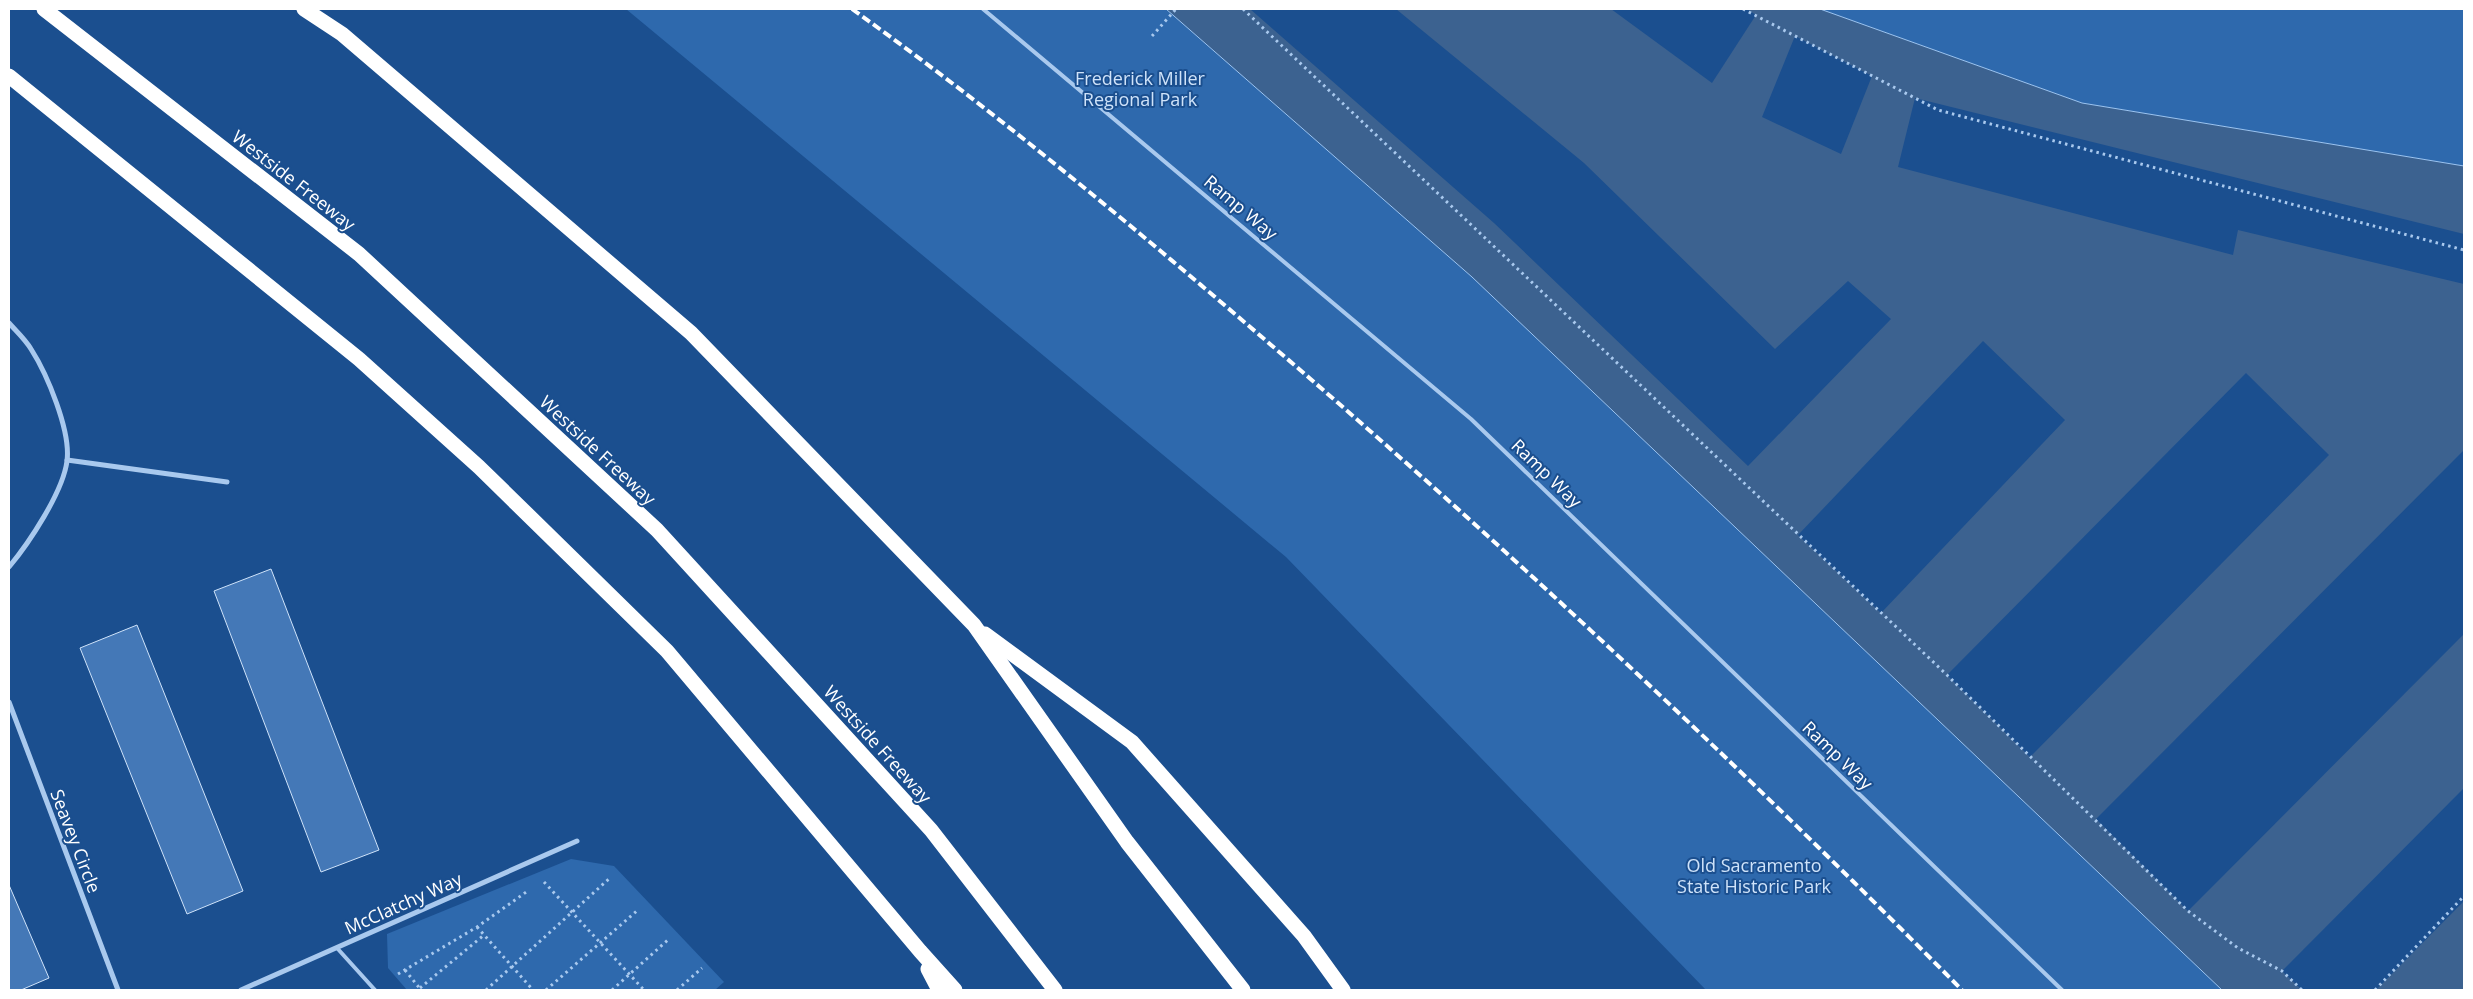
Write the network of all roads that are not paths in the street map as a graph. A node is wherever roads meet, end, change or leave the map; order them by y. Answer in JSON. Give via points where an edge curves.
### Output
{"nodes":[{"id":1,"x":44,"y":9,"type":"edge"},
{"id":2,"x":304,"y":9,"type":"edge"},
{"id":3,"x":983,"y":9,"type":"edge"},
{"id":4,"x":9,"y":76,"type":"edge"},
{"id":5,"x":9,"y":323,"type":"edge"},
{"id":6,"x":67,"y":460,"type":"junction"},
{"id":7,"x":227,"y":482,"type":"dead end"},
{"id":8,"x":9,"y":567,"type":"edge"},
{"id":9,"x":974,"y":625,"type":"junction"},
{"id":10,"x":9,"y":702,"type":"edge"},
{"id":11,"x":577,"y":841,"type":"dead end"},
{"id":12,"x":337,"y":948,"type":"junction"},
{"id":13,"x":920,"y":952,"type":"junction"},
{"id":14,"x":118,"y":990,"type":"edge"},
{"id":15,"x":241,"y":990,"type":"edge"},
{"id":16,"x":375,"y":990,"type":"edge"},
{"id":17,"x":939,"y":990,"type":"edge"},
{"id":18,"x":955,"y":990,"type":"edge"},
{"id":19,"x":1054,"y":990,"type":"edge"},
{"id":20,"x":1243,"y":990,"type":"edge"},
{"id":21,"x":1343,"y":990,"type":"edge"},
{"id":22,"x":2062,"y":990,"type":"edge"}],
"edges":[{"from":1,"to":19,"type":"highway","name":"Westside Freeway","via":[[359,254],[657,530],[931,830]]},
{"from":2,"to":9,"type":"highway","via":[[342,34],[691,333]]},
{"from":3,"to":22,"type":"lane","name":"Ramp Way","via":[[1471,419]]},
{"from":4,"to":13,"type":"highway","via":[[359,359],[479,467],[667,651]]},
{"from":5,"to":6,"type":"street","via":[[30,347],[47,377],[63,426]]},
{"from":6,"to":7,"type":"street"},
{"from":6,"to":8,"type":"street","via":[[41,523]]},
{"from":9,"to":20,"type":"highway","via":[[1127,842]]},
{"from":9,"to":21,"type":"highway","via":[[1132,742],[1304,936]]},
{"from":10,"to":14,"type":"street","name":"Seavey Circle"},
{"from":11,"to":12,"type":"street","name":"McClatchy Way"},
{"from":12,"to":15,"type":"street","name":"McClatchy Way"},
{"from":12,"to":16,"type":"lane"},
{"from":13,"to":17,"type":"highway"},
{"from":13,"to":18,"type":"highway"}]}
